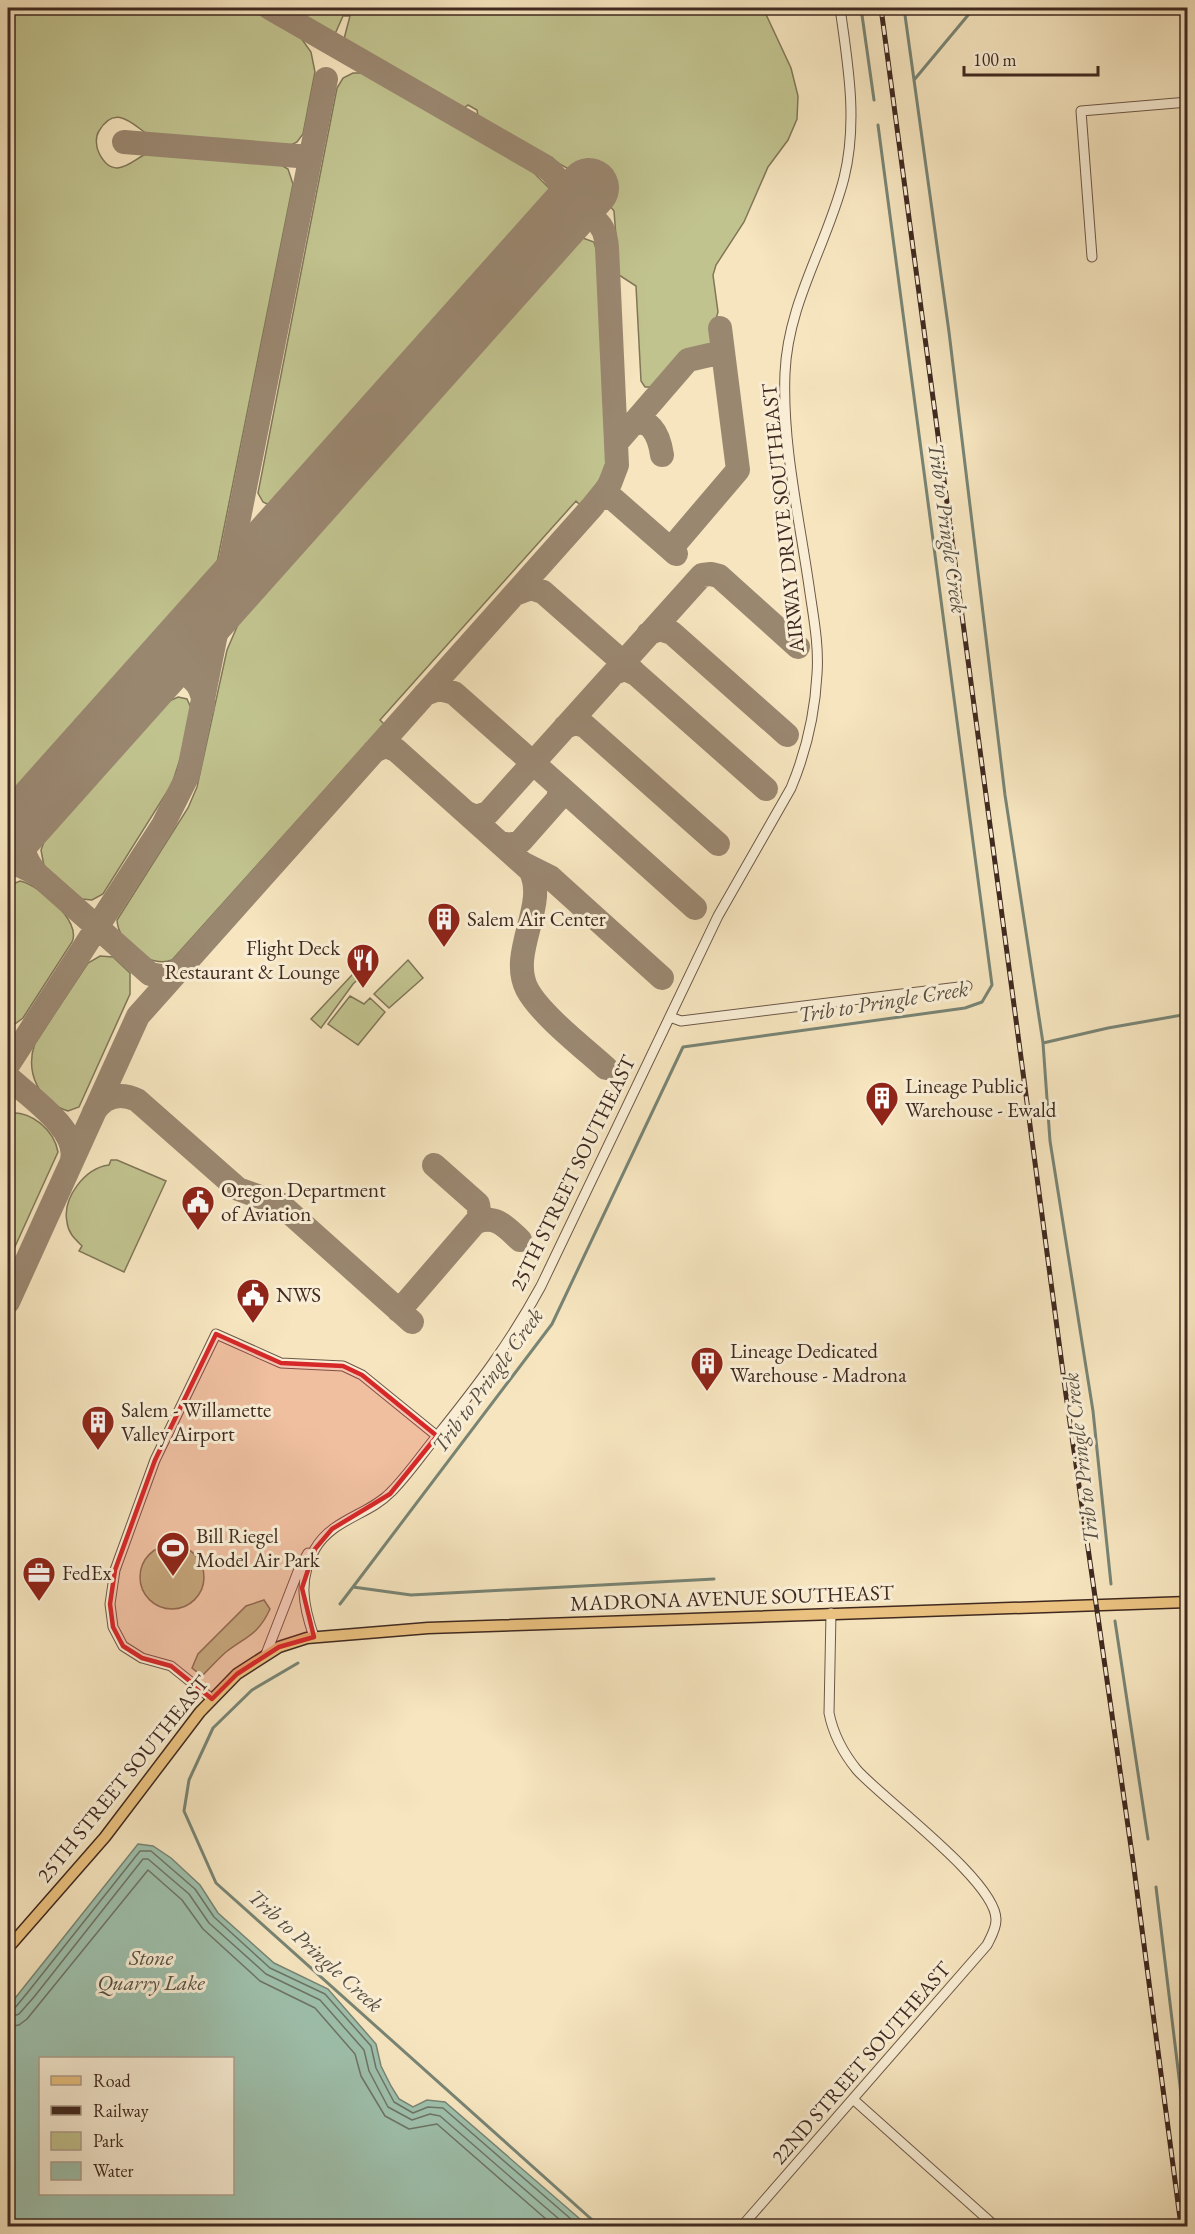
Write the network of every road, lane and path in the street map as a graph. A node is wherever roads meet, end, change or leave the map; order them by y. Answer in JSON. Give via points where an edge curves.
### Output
{"nodes":[{"id":1,"x":840,"y":8,"type":"edge"},
{"id":2,"x":1188,"y":102,"type":"edge"},
{"id":3,"x":1092,"y":257,"type":"dead end"},
{"id":4,"x":813,"y":711,"type":"joint"},
{"id":5,"x":967,"y":986,"type":"dead end"},
{"id":6,"x":670,"y":1017,"type":"junction"},
{"id":7,"x":437,"y":1436,"type":"junction"},
{"id":8,"x":315,"y":1549,"type":"junction"},
{"id":9,"x":1188,"y":1602,"type":"edge"},
{"id":10,"x":831,"y":1613,"type":"junction"},
{"id":11,"x":314,"y":1637,"type":"junction"},
{"id":12,"x":279,"y":1647,"type":"joint"},
{"id":13,"x":266,"y":1654,"type":"junction"},
{"id":14,"x":212,"y":1699,"type":"junction"},
{"id":15,"x":8,"y":1948,"type":"edge"},
{"id":16,"x":854,"y":2100,"type":"junction"},
{"id":17,"x":742,"y":2226,"type":"edge"},
{"id":18,"x":995,"y":2226,"type":"edge"}],
"edges":[{"from":1,"to":4,"type":"street","name":"AIRWAY DRIVE SOUTHEAST","via":[[852,106],[848,159],[838,198],[797,306],[785,374],[787,430],[816,640]]},
{"from":2,"to":3,"type":"street","via":[[1082,111]]},
{"from":4,"to":6,"type":"street","name":"25TH STREET SOUTHEAST","via":[[791,788],[727,897]]},
{"from":5,"to":6,"type":"street","via":[[681,1021]]},
{"from":6,"to":7,"type":"street","name":"25TH STREET SOUTHEAST","via":[[542,1286],[490,1370]]},
{"from":7,"to":8,"type":"street","name":"25TH STREET SOUTHEAST","via":[[390,1494],[332,1529]]},
{"from":7,"to":14,"type":"street","via":[[362,1375],[343,1366],[281,1363],[216,1334],[155,1460],[115,1570],[110,1604],[113,1627],[123,1646],[142,1658],[171,1666]]},
{"from":8,"to":11,"type":"street","name":"25TH STREET SOUTHEAST","via":[[302,1588]]},
{"from":8,"to":13,"type":"street","via":[[301,1563]]},
{"from":9,"to":10,"type":"main road","name":"MADRONA AVENUE SOUTHEAST"},
{"from":10,"to":11,"type":"main road","name":"MADRONA AVENUE SOUTHEAST","via":[[428,1628]]},
{"from":10,"to":16,"type":"street","name":"22ND STREET SOUTHEAST","via":[[832,1728],[857,1769],[982,1889],[997,1918],[987,1945]]},
{"from":11,"to":12,"type":"main road","name":"MADRONA AVENUE SOUTHEAST"},
{"from":12,"to":13,"type":"main road","name":"25TH STREET SOUTHEAST"},
{"from":13,"to":14,"type":"main road","name":"25TH STREET SOUTHEAST","via":[[237,1674]]},
{"from":14,"to":15,"type":"main road","name":"25TH STREET SOUTHEAST","via":[[105,1838]]},
{"from":16,"to":17,"type":"street","name":"22ND STREET SOUTHEAST"},
{"from":16,"to":18,"type":"street"}]}
